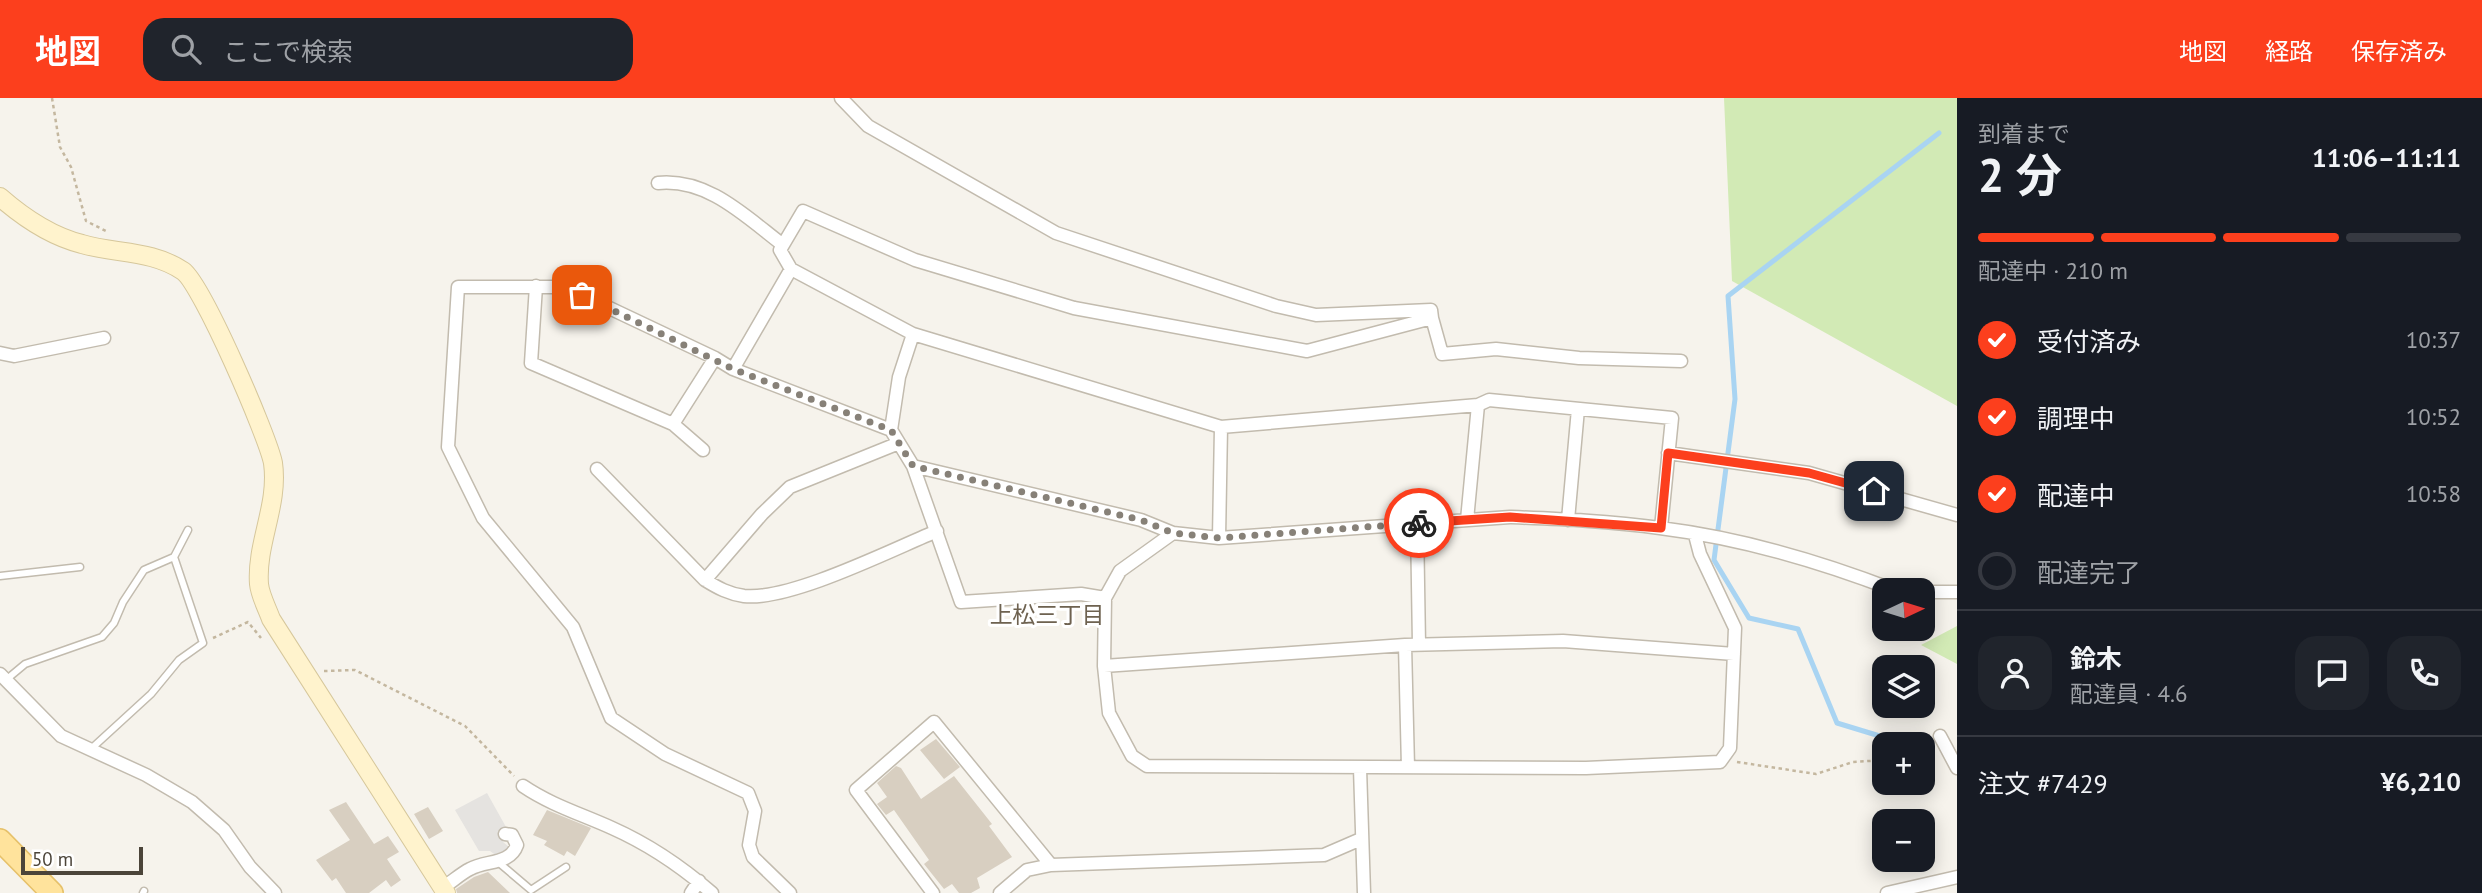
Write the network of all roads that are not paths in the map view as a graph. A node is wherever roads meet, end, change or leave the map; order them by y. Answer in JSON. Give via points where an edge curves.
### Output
{"nodes":[{"id":1,"x":841,"y":98,"type":"edge"},
{"id":2,"x":658,"y":183,"type":"dead end"},
{"id":3,"x":0,"y":197,"type":"edge"},
{"id":4,"x":783,"y":245,"type":"junction"},
{"id":5,"x":791,"y":269,"type":"junction"},
{"id":6,"x":536,"y":286,"type":"junction"},
{"id":7,"x":1432,"y":318,"type":"junction"},
{"id":8,"x":913,"y":334,"type":"junction"},
{"id":9,"x":104,"y":338,"type":"dead end"},
{"id":10,"x":0,"y":353,"type":"edge"},
{"id":11,"x":715,"y":358,"type":"junction"},
{"id":12,"x":1681,"y":361,"type":"dead end"},
{"id":13,"x":733,"y":369,"type":"junction"},
{"id":14,"x":1478,"y":405,"type":"junction"},
{"id":15,"x":1578,"y":409,"type":"junction"},
{"id":16,"x":673,"y":424,"type":"junction"},
{"id":17,"x":1221,"y":428,"type":"junction"},
{"id":18,"x":891,"y":430,"type":"junction"},
{"id":19,"x":898,"y":443,"type":"junction"},
{"id":20,"x":703,"y":450,"type":"dead end"},
{"id":21,"x":1668,"y":453,"type":"junction"},
{"id":22,"x":913,"y":466,"type":"junction"},
{"id":23,"x":597,"y":469,"type":"dead end"},
{"id":24,"x":1957,"y":514,"type":"edge"},
{"id":25,"x":1466,"y":520,"type":"junction"},
{"id":26,"x":1568,"y":520,"type":"junction"},
{"id":27,"x":1417,"y":523,"type":"junction"},
{"id":28,"x":1661,"y":528,"type":"junction"},
{"id":29,"x":188,"y":530,"type":"dead end"},
{"id":30,"x":937,"y":531,"type":"junction"},
{"id":31,"x":1173,"y":533,"type":"junction"},
{"id":32,"x":1695,"y":534,"type":"junction"},
{"id":33,"x":1219,"y":538,"type":"junction"},
{"id":34,"x":174,"y":557,"type":"junction"},
{"id":35,"x":80,"y":567,"type":"dead end"},
{"id":36,"x":0,"y":576,"type":"edge"},
{"id":37,"x":705,"y":580,"type":"junction"},
{"id":38,"x":1872,"y":582,"type":"edge"},
{"id":39,"x":1936,"y":592,"type":"edge"},
{"id":40,"x":1957,"y":592,"type":"edge"},
{"id":41,"x":1105,"y":598,"type":"junction"},
{"id":42,"x":1405,"y":645,"type":"junction"},
{"id":43,"x":1419,"y":645,"type":"junction"},
{"id":44,"x":1734,"y":654,"type":"junction"},
{"id":45,"x":1104,"y":666,"type":"junction"},
{"id":46,"x":3,"y":677,"type":"edge"},
{"id":47,"x":1940,"y":736,"type":"dead end"},
{"id":48,"x":92,"y":748,"type":"junction"},
{"id":49,"x":1408,"y":767,"type":"junction"},
{"id":50,"x":1360,"y":768,"type":"junction"},
{"id":51,"x":1957,"y":768,"type":"edge"},
{"id":52,"x":523,"y":786,"type":"road end"},
{"id":53,"x":505,"y":834,"type":"dead end"},
{"id":54,"x":1361,"y":839,"type":"junction"},
{"id":55,"x":0,"y":840,"type":"edge"},
{"id":56,"x":496,"y":861,"type":"junction"},
{"id":57,"x":1051,"y":865,"type":"junction"},
{"id":58,"x":566,"y":867,"type":"dead end"},
{"id":59,"x":1957,"y":877,"type":"edge"},
{"id":60,"x":699,"y":881,"type":"junction"},
{"id":61,"x":444,"y":891,"type":"edge"},
{"id":62,"x":52,"y":893,"type":"edge"},
{"id":63,"x":275,"y":893,"type":"edge"},
{"id":64,"x":691,"y":893,"type":"edge"},
{"id":65,"x":712,"y":893,"type":"edge"},
{"id":66,"x":790,"y":893,"type":"edge"},
{"id":67,"x":933,"y":893,"type":"edge"},
{"id":68,"x":1000,"y":893,"type":"edge"},
{"id":69,"x":1364,"y":893,"type":"edge"},
{"id":70,"x":1887,"y":893,"type":"edge"}],
"edges":[{"from":1,"to":7,"type":"street","via":[[868,126],[1056,233],[1315,315],[1430,310]]},
{"from":2,"to":4,"type":"street","via":[[693,184]]},
{"from":3,"to":61,"type":"street","via":[[29,222],[81,244],[151,256],[186,273],[213,320],[272,463],[274,490],[261,547],[259,586],[271,619]]},
{"from":4,"to":5,"type":"street","via":[[780,250]]},
{"from":4,"to":7,"type":"street","via":[[803,211],[915,260],[1074,308],[1307,351]]},
{"from":5,"to":8,"type":"street"},
{"from":5,"to":13,"type":"street"},
{"from":6,"to":11,"type":"street","via":[[565,287]]},
{"from":6,"to":16,"type":"street","via":[[531,363]]},
{"from":6,"to":66,"type":"street","via":[[457,287],[448,447],[483,517],[573,627],[611,718],[665,754],[748,793],[755,811],[749,845],[753,857]]},
{"from":7,"to":12,"type":"street","via":[[1442,354],[1496,349],[1579,358]]},
{"from":8,"to":17,"type":"street"},
{"from":8,"to":18,"type":"street","via":[[899,377]]},
{"from":9,"to":10,"type":"street","via":[[14,356]]},
{"from":11,"to":13,"type":"street"},
{"from":11,"to":16,"type":"street"},
{"from":13,"to":18,"type":"street"},
{"from":14,"to":15,"type":"street","via":[[1489,400]]},
{"from":14,"to":17,"type":"street"},
{"from":14,"to":25,"type":"street"},
{"from":15,"to":21,"type":"street","via":[[1672,418]]},
{"from":15,"to":26,"type":"street"},
{"from":16,"to":20,"type":"street"},
{"from":17,"to":33,"type":"street"},
{"from":18,"to":19,"type":"street"},
{"from":19,"to":22,"type":"street"},
{"from":19,"to":37,"type":"street","via":[[790,487]]},
{"from":21,"to":24,"type":"street","via":[[1809,473]]},
{"from":21,"to":28,"type":"street"},
{"from":22,"to":30,"type":"street"},
{"from":22,"to":31,"type":"street","via":[[1141,520]]},
{"from":23,"to":37,"type":"street"},
{"from":25,"to":26,"type":"street"},
{"from":25,"to":27,"type":"street"},
{"from":26,"to":28,"type":"street"},
{"from":27,"to":33,"type":"street"},
{"from":27,"to":43,"type":"street"},
{"from":28,"to":32,"type":"street"},
{"from":29,"to":34,"type":"lane"},
{"from":30,"to":37,"type":"street","via":[[781,593],[746,596],[723,591]]},
{"from":30,"to":41,"type":"street","via":[[961,603],[1081,594]]},
{"from":31,"to":33,"type":"street"},
{"from":31,"to":41,"type":"street","via":[[1120,571]]},
{"from":32,"to":38,"type":"street","via":[[1830,566]]},
{"from":32,"to":44,"type":"street","via":[[1735,628]]},
{"from":34,"to":46,"type":"lane","via":[[144,570],[102,637],[25,664]]},
{"from":34,"to":48,"type":"lane","via":[[203,643],[179,660],[151,694]]},
{"from":35,"to":36,"type":"lane"},
{"from":39,"to":40,"type":"street"},
{"from":41,"to":45,"type":"street"},
{"from":42,"to":43,"type":"street"},
{"from":42,"to":45,"type":"street"},
{"from":42,"to":49,"type":"street"},
{"from":43,"to":44,"type":"street","via":[[1563,641]]},
{"from":44,"to":49,"type":"street","via":[[1730,748],[1720,762]]},
{"from":45,"to":50,"type":"street","via":[[1109,713],[1132,756],[1147,766]]},
{"from":46,"to":48,"type":"street","via":[[61,736]]},
{"from":47,"to":51,"type":"street"},
{"from":48,"to":63,"type":"street","via":[[192,802],[224,830]]},
{"from":49,"to":50,"type":"street"},
{"from":50,"to":54,"type":"street"},
{"from":52,"to":60,"type":"street","via":[[547,802],[614,829]]},
{"from":53,"to":56,"type":"street","via":[[512,835],[517,845],[514,852]]},
{"from":54,"to":57,"type":"street","via":[[1324,855]]},
{"from":54,"to":69,"type":"street"},
{"from":55,"to":62,"type":"main road"},
{"from":56,"to":58,"type":"lane","via":[[531,890]]},
{"from":56,"to":61,"type":"street","via":[[472,868]]},
{"from":57,"to":67,"type":"street","via":[[934,722],[856,790]]},
{"from":57,"to":68,"type":"street","via":[[1027,870]]},
{"from":59,"to":70,"type":"street"},
{"from":60,"to":64,"type":"street"},
{"from":60,"to":65,"type":"street"}]}
